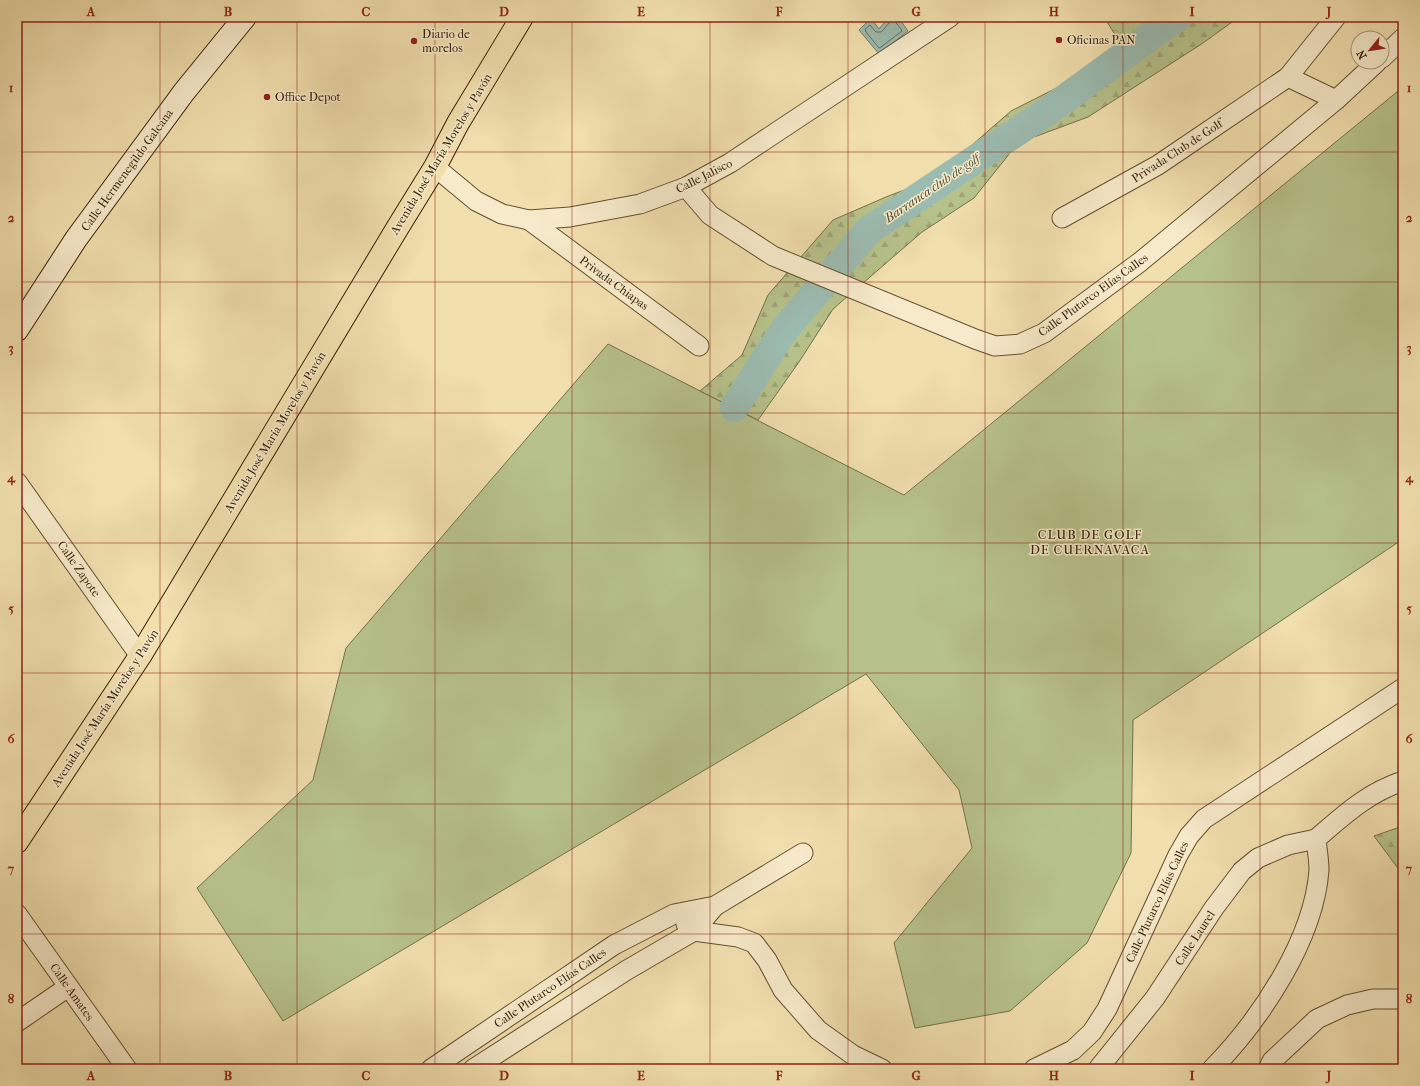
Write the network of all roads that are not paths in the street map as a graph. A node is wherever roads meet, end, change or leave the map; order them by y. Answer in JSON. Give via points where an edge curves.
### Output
{"nodes":[{"id":1,"x":245,"y":17,"type":"edge"},
{"id":2,"x":522,"y":17,"type":"edge"},
{"id":3,"x":950,"y":17,"type":"edge"},
{"id":4,"x":1336,"y":17,"type":"edge"},
{"id":5,"x":1403,"y":38,"type":"edge"},
{"id":6,"x":1390,"y":50,"type":"edge"},
{"id":7,"x":1369,"y":70,"type":"edge"},
{"id":8,"x":1288,"y":77,"type":"junction"},
{"id":9,"x":1336,"y":100,"type":"junction"},
{"id":10,"x":435,"y":167,"type":"junction"},
{"id":11,"x":686,"y":187,"type":"junction"},
{"id":12,"x":1062,"y":218,"type":"dead end"},
{"id":13,"x":529,"y":220,"type":"junction"},
{"id":14,"x":17,"y":330,"type":"edge"},
{"id":15,"x":699,"y":346,"type":"dead end"},
{"id":16,"x":17,"y":482,"type":"edge"},
{"id":17,"x":140,"y":656,"type":"junction"},
{"id":18,"x":1403,"y":688,"type":"edge"},
{"id":19,"x":1403,"y":781,"type":"edge"},
{"id":20,"x":1316,"y":839,"type":"junction"},
{"id":21,"x":17,"y":842,"type":"edge"},
{"id":22,"x":804,"y":852,"type":"dead end"},
{"id":23,"x":715,"y":906,"type":"junction"},
{"id":24,"x":17,"y":914,"type":"edge"},
{"id":25,"x":674,"y":914,"type":"junction"},
{"id":26,"x":694,"y":931,"type":"junction"},
{"id":27,"x":68,"y":987,"type":"junction"},
{"id":28,"x":1403,"y":999,"type":"edge"},
{"id":29,"x":17,"y":1022,"type":"edge"},
{"id":30,"x":127,"y":1069,"type":"edge"},
{"id":31,"x":431,"y":1069,"type":"edge"},
{"id":32,"x":473,"y":1069,"type":"edge"},
{"id":33,"x":882,"y":1069,"type":"edge"},
{"id":34,"x":1034,"y":1069,"type":"edge"},
{"id":35,"x":1098,"y":1069,"type":"edge"},
{"id":36,"x":1212,"y":1069,"type":"edge"},
{"id":37,"x":1268,"y":1069,"type":"edge"}],
"edges":[{"from":1,"to":14,"type":"street","name":"Calle Hermenegildo Galeana","via":[[184,92],[76,239]]},
{"from":2,"to":10,"type":"main road","name":"Avenida José María Morelos y Pavón","via":[[458,123]]},
{"from":3,"to":11,"type":"street","name":"Calle Jalisco","via":[[730,163]]},
{"from":4,"to":8,"type":"street","name":"Privada Club de Golf"},
{"from":5,"to":6,"type":"street"},
{"from":7,"to":9,"type":"street","name":"Calle Plutarco Elías Calles"},
{"from":8,"to":9,"type":"street"},
{"from":8,"to":12,"type":"street","name":"Privada Club de Golf","via":[[1158,166]]},
{"from":9,"to":11,"type":"street","name":"Calle Plutarco Elías Calles","via":[[1140,262],[1044,333],[1020,344],[995,346],[975,339],[773,256],[710,215]]},
{"from":10,"to":13,"type":"street","name":"Calle Jalisco","via":[[476,201],[502,214]]},
{"from":10,"to":17,"type":"main road","name":"Avenida José María Morelos y Pavón"},
{"from":11,"to":13,"type":"street","name":"Calle Jalisco","via":[[640,204],[570,217]]},
{"from":13,"to":15,"type":"street","name":"Privada Chiapas"},
{"from":16,"to":17,"type":"street","name":"Calle Zapote"},
{"from":17,"to":21,"type":"main road","name":"Avenida José María Morelos y Pavón"},
{"from":18,"to":34,"type":"street","name":"Calle Plutarco Elías Calles","via":[[1204,819],[1189,836],[1178,855],[1107,1009],[1092,1032],[1073,1050]]},
{"from":19,"to":20,"type":"street","name":"Calle Laurel","via":[[1388,786],[1358,804]]},
{"from":20,"to":35,"type":"street","name":"Calle Laurel","via":[[1288,844],[1258,858],[1242,872],[1214,908],[1155,998]]},
{"from":20,"to":36,"type":"street","via":[[1319,869],[1311,911],[1291,961],[1258,1014]]},
{"from":22,"to":23,"type":"street","name":"Calle Plutarco Elías Calles"},
{"from":23,"to":25,"type":"street","name":"Calle Plutarco Elías Calles"},
{"from":23,"to":26,"type":"street","name":"Calle Plutarco Elías Calles"},
{"from":24,"to":27,"type":"street","name":"Calle Amates"},
{"from":25,"to":26,"type":"street"},
{"from":25,"to":31,"type":"street","name":"Calle Plutarco Elías Calles","via":[[614,945]]},
{"from":26,"to":32,"type":"street","name":"Calle Plutarco Elías Calles","via":[[627,970]]},
{"from":26,"to":33,"type":"street","via":[[754,943],[767,960],[783,990],[818,1030],[853,1054]]},
{"from":27,"to":29,"type":"street"},
{"from":27,"to":30,"type":"street","name":"Calle Amates"},
{"from":28,"to":37,"type":"street","via":[[1372,999],[1347,1004],[1317,1019],[1272,1061]]}]}
